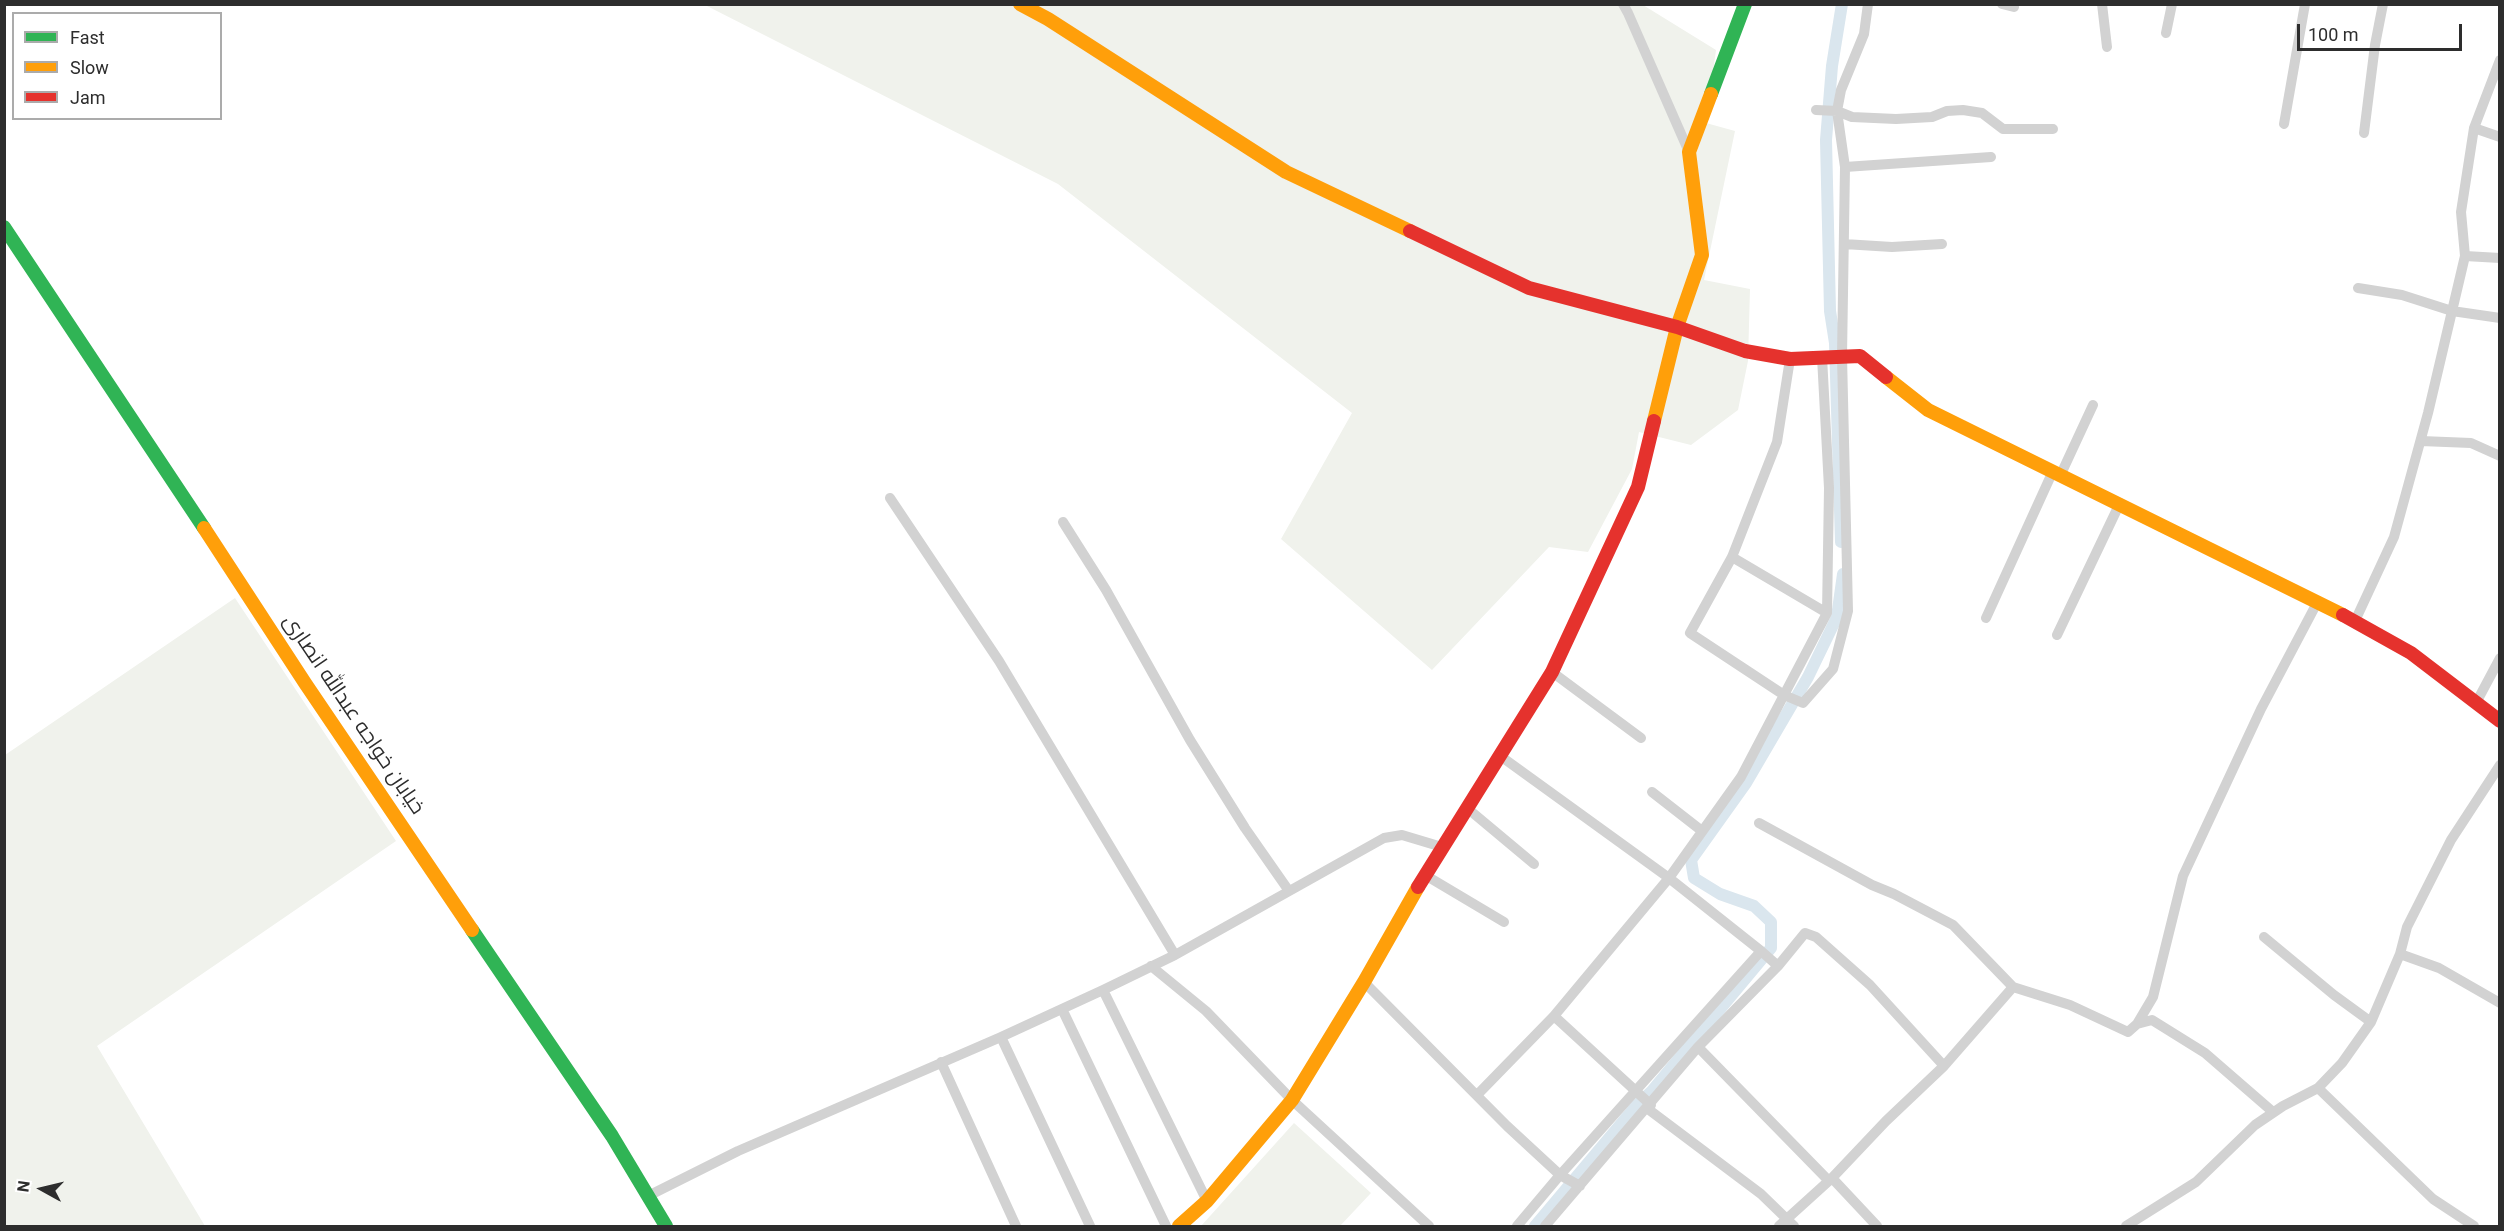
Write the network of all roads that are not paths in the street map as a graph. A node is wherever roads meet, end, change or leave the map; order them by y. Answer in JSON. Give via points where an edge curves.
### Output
{"nodes":[{"id":1,"x":1020,"y":4,"type":"edge"},
{"id":2,"x":1623,"y":4,"type":"edge"},
{"id":3,"x":1745,"y":4,"type":"edge"},
{"id":4,"x":1869,"y":4,"type":"edge"},
{"id":5,"x":2001,"y":4,"type":"edge"},
{"id":6,"x":2102,"y":4,"type":"edge"},
{"id":7,"x":2172,"y":4,"type":"edge"},
{"id":8,"x":2305,"y":4,"type":"edge"},
{"id":9,"x":2383,"y":4,"type":"edge"},
{"id":10,"x":2014,"y":7,"type":"dead end"},
{"id":11,"x":2166,"y":33,"type":"dead end"},
{"id":12,"x":2107,"y":47,"type":"dead end"},
{"id":13,"x":2499,"y":60,"type":"edge"},
{"id":14,"x":1816,"y":110,"type":"dead end"},
{"id":15,"x":1837,"y":111,"type":"junction"},
{"id":16,"x":2284,"y":124,"type":"dead end"},
{"id":17,"x":2474,"y":128,"type":"junction"},
{"id":18,"x":2053,"y":129,"type":"dead end"},
{"id":19,"x":2364,"y":133,"type":"dead end"},
{"id":20,"x":2499,"y":137,"type":"edge"},
{"id":21,"x":1689,"y":152,"type":"junction"},
{"id":22,"x":1991,"y":157,"type":"dead end"},
{"id":23,"x":1845,"y":167,"type":"junction"},
{"id":24,"x":4,"y":227,"type":"edge"},
{"id":25,"x":1844,"y":244,"type":"junction"},
{"id":26,"x":1942,"y":244,"type":"dead end"},
{"id":27,"x":2465,"y":256,"type":"junction"},
{"id":28,"x":2499,"y":258,"type":"edge"},
{"id":29,"x":2358,"y":288,"type":"dead end"},
{"id":30,"x":2452,"y":311,"type":"junction"},
{"id":31,"x":2499,"y":318,"type":"edge"},
{"id":32,"x":1677,"y":327,"type":"junction"},
{"id":33,"x":1842,"y":356,"type":"junction"},
{"id":34,"x":1822,"y":357,"type":"junction"},
{"id":35,"x":1790,"y":359,"type":"junction"},
{"id":36,"x":2093,"y":405,"type":"dead end"},
{"id":37,"x":2421,"y":441,"type":"junction"},
{"id":38,"x":2499,"y":456,"type":"edge"},
{"id":39,"x":2057,"y":473,"type":"junction"},
{"id":40,"x":890,"y":498,"type":"dead end"},
{"id":41,"x":2120,"y":503,"type":"junction"},
{"id":42,"x":1063,"y":522,"type":"dead end"},
{"id":43,"x":1732,"y":557,"type":"junction"},
{"id":44,"x":2319,"y":601,"type":"junction"},
{"id":45,"x":1827,"y":613,"type":"junction"},
{"id":46,"x":1986,"y":618,"type":"dead end"},
{"id":47,"x":2355,"y":621,"type":"junction"},
{"id":48,"x":2057,"y":635,"type":"dead end"},
{"id":49,"x":2499,"y":658,"type":"edge"},
{"id":50,"x":1552,"y":672,"type":"junction"},
{"id":51,"x":1784,"y":695,"type":"junction"},
{"id":52,"x":2476,"y":703,"type":"junction"},
{"id":53,"x":2499,"y":720,"type":"edge"},
{"id":54,"x":1641,"y":738,"type":"dead end"},
{"id":55,"x":1499,"y":755,"type":"junction"},
{"id":56,"x":2499,"y":765,"type":"edge"},
{"id":57,"x":1652,"y":792,"type":"dead end"},
{"id":58,"x":1467,"y":808,"type":"junction"},
{"id":59,"x":1759,"y":823,"type":"dead end"},
{"id":60,"x":1702,"y":831,"type":"junction"},
{"id":61,"x":1442,"y":847,"type":"junction"},
{"id":62,"x":1534,"y":864,"type":"dead end"},
{"id":63,"x":1425,"y":875,"type":"junction"},
{"id":64,"x":1669,"y":878,"type":"junction"},
{"id":65,"x":1289,"y":891,"type":"junction"},
{"id":66,"x":1504,"y":922,"type":"dead end"},
{"id":67,"x":2264,"y":937,"type":"dead end"},
{"id":68,"x":1761,"y":951,"type":"junction"},
{"id":69,"x":2400,"y":954,"type":"junction"},
{"id":70,"x":1175,"y":955,"type":"junction"},
{"id":71,"x":1151,"y":966,"type":"junction"},
{"id":72,"x":1778,"y":966,"type":"junction"},
{"id":73,"x":1364,"y":982,"type":"junction"},
{"id":74,"x":2013,"y":987,"type":"junction"},
{"id":75,"x":1103,"y":990,"type":"junction"},
{"id":76,"x":2499,"y":1003,"type":"edge"},
{"id":77,"x":1062,"y":1009,"type":"junction"},
{"id":78,"x":1554,"y":1016,"type":"junction"},
{"id":79,"x":2371,"y":1022,"type":"junction"},
{"id":80,"x":2137,"y":1024,"type":"junction"},
{"id":81,"x":1001,"y":1037,"type":"junction"},
{"id":82,"x":1698,"y":1047,"type":"junction"},
{"id":83,"x":941,"y":1062,"type":"junction"},
{"id":84,"x":1944,"y":1066,"type":"junction"},
{"id":85,"x":2318,"y":1088,"type":"junction"},
{"id":86,"x":1636,"y":1090,"type":"junction"},
{"id":87,"x":1478,"y":1094,"type":"junction"},
{"id":88,"x":1292,"y":1100,"type":"junction"},
{"id":89,"x":1649,"y":1107,"type":"junction"},
{"id":90,"x":2273,"y":1112,"type":"junction"},
{"id":91,"x":1560,"y":1174,"type":"junction"},
{"id":92,"x":1831,"y":1179,"type":"junction"},
{"id":93,"x":1580,"y":1186,"type":"junction"},
{"id":94,"x":648,"y":1196,"type":"junction"},
{"id":95,"x":1207,"y":1201,"type":"junction"},
{"id":96,"x":1787,"y":1224,"type":"edge"},
{"id":97,"x":666,"y":1227,"type":"edge"},
{"id":98,"x":1016,"y":1227,"type":"edge"},
{"id":99,"x":1090,"y":1227,"type":"edge"},
{"id":100,"x":1166,"y":1227,"type":"edge"},
{"id":101,"x":1179,"y":1227,"type":"edge"},
{"id":102,"x":1429,"y":1227,"type":"edge"},
{"id":103,"x":1516,"y":1227,"type":"edge"},
{"id":104,"x":1545,"y":1227,"type":"edge"},
{"id":105,"x":1877,"y":1227,"type":"edge"},
{"id":106,"x":2126,"y":1227,"type":"edge"},
{"id":107,"x":2474,"y":1227,"type":"edge"}],
"edges":[{"from":1,"to":32,"type":"street","via":[[1286,172],[1529,288]]},
{"from":2,"to":21,"type":"street"},
{"from":3,"to":21,"type":"street"},
{"from":4,"to":15,"type":"street","via":[[1864,34],[1841,90]]},
{"from":5,"to":10,"type":"street"},
{"from":6,"to":12,"type":"street"},
{"from":7,"to":11,"type":"street"},
{"from":8,"to":16,"type":"street"},
{"from":9,"to":19,"type":"street"},
{"from":13,"to":17,"type":"street"},
{"from":14,"to":15,"type":"street"},
{"from":15,"to":18,"type":"street","via":[[1852,117],[1896,119],[1963,110],[1982,112],[2003,129]]},
{"from":15,"to":23,"type":"street"},
{"from":17,"to":20,"type":"street"},
{"from":17,"to":27,"type":"street","via":[[2461,212]]},
{"from":21,"to":32,"type":"street","via":[[1702,255]]},
{"from":22,"to":23,"type":"street"},
{"from":23,"to":25,"type":"street"},
{"from":24,"to":94,"type":"street","name":"خیابان خواجه عبدالله انصاری"},
{"from":25,"to":26,"type":"street"},
{"from":25,"to":33,"type":"street"},
{"from":27,"to":28,"type":"street"},
{"from":27,"to":30,"type":"street"},
{"from":29,"to":30,"type":"street","via":[[2402,295]]},
{"from":30,"to":31,"type":"street"},
{"from":30,"to":37,"type":"street"},
{"from":32,"to":35,"type":"street","via":[[1745,351]]},
{"from":32,"to":50,"type":"street","via":[[1638,487]]},
{"from":33,"to":34,"type":"street"},
{"from":33,"to":39,"type":"street","via":[[1860,356],[1928,410]]},
{"from":33,"to":51,"type":"street","via":[[1848,610],[1833,669],[1803,703]]},
{"from":34,"to":35,"type":"street"},
{"from":34,"to":45,"type":"street","via":[[1829,488]]},
{"from":35,"to":43,"type":"street","via":[[1777,442]]},
{"from":36,"to":39,"type":"street"},
{"from":37,"to":38,"type":"street","via":[[2471,443]]},
{"from":37,"to":47,"type":"street","via":[[2394,537]]},
{"from":39,"to":41,"type":"street"},
{"from":39,"to":46,"type":"street"},
{"from":40,"to":70,"type":"street","via":[[999,661]]},
{"from":41,"to":44,"type":"street"},
{"from":41,"to":48,"type":"street"},
{"from":42,"to":65,"type":"street","via":[[1190,740]]},
{"from":43,"to":45,"type":"street"},
{"from":43,"to":51,"type":"street","via":[[1690,633]]},
{"from":44,"to":47,"type":"street"},
{"from":44,"to":80,"type":"street","via":[[2261,709],[2183,876],[2153,997]]},
{"from":45,"to":51,"type":"street"},
{"from":47,"to":52,"type":"street","via":[[2410,653]]},
{"from":49,"to":52,"type":"street"},
{"from":50,"to":54,"type":"street"},
{"from":50,"to":55,"type":"street"},
{"from":51,"to":60,"type":"street","via":[[1741,777]]},
{"from":52,"to":53,"type":"street"},
{"from":55,"to":58,"type":"street"},
{"from":55,"to":64,"type":"street"},
{"from":56,"to":69,"type":"street","via":[[2451,840],[2407,927]]},
{"from":57,"to":60,"type":"street"},
{"from":58,"to":61,"type":"street"},
{"from":58,"to":62,"type":"street"},
{"from":59,"to":74,"type":"street","via":[[1953,925]]},
{"from":60,"to":64,"type":"street"},
{"from":61,"to":63,"type":"street"},
{"from":61,"to":65,"type":"street","via":[[1402,835],[1384,838]]},
{"from":63,"to":66,"type":"street"},
{"from":63,"to":73,"type":"street"},
{"from":64,"to":68,"type":"street"},
{"from":64,"to":78,"type":"street"},
{"from":65,"to":70,"type":"street"},
{"from":67,"to":79,"type":"street"},
{"from":68,"to":72,"type":"street"},
{"from":68,"to":86,"type":"street"},
{"from":69,"to":76,"type":"street","via":[[2439,968]]},
{"from":69,"to":79,"type":"street"},
{"from":70,"to":71,"type":"street"},
{"from":71,"to":75,"type":"street"},
{"from":71,"to":88,"type":"street","via":[[1206,1011]]},
{"from":72,"to":82,"type":"street"},
{"from":72,"to":84,"type":"street","via":[[1805,933],[1816,937],[1870,985]]},
{"from":73,"to":87,"type":"street"},
{"from":73,"to":88,"type":"street"},
{"from":74,"to":80,"type":"street","via":[[2070,1005],[2128,1032]]},
{"from":74,"to":84,"type":"street"},
{"from":75,"to":77,"type":"street"},
{"from":75,"to":95,"type":"street"},
{"from":77,"to":81,"type":"street"},
{"from":77,"to":100,"type":"street"},
{"from":78,"to":86,"type":"street"},
{"from":78,"to":87,"type":"street"},
{"from":79,"to":85,"type":"street","via":[[2342,1063]]},
{"from":80,"to":90,"type":"street","via":[[2152,1020],[2205,1053]]},
{"from":81,"to":83,"type":"street"},
{"from":81,"to":99,"type":"street"},
{"from":82,"to":89,"type":"street"},
{"from":82,"to":92,"type":"street"},
{"from":83,"to":94,"type":"street","via":[[738,1151]]},
{"from":83,"to":98,"type":"street"},
{"from":84,"to":92,"type":"street"},
{"from":85,"to":90,"type":"street"},
{"from":85,"to":107,"type":"street","via":[[2433,1199]]},
{"from":86,"to":89,"type":"street"},
{"from":86,"to":91,"type":"street"},
{"from":87,"to":91,"type":"street"},
{"from":88,"to":95,"type":"street"},
{"from":88,"to":102,"type":"street"},
{"from":89,"to":93,"type":"street"},
{"from":89,"to":96,"type":"street","via":[[1761,1194]]},
{"from":90,"to":106,"type":"street","via":[[2196,1182]]},
{"from":91,"to":93,"type":"street"},
{"from":91,"to":103,"type":"street"},
{"from":92,"to":96,"type":"street"},
{"from":92,"to":105,"type":"street"},
{"from":93,"to":104,"type":"street"},
{"from":94,"to":97,"type":"street","name":"خیابان خواجه عبدالله انصاری"},
{"from":95,"to":101,"type":"street"}]}
